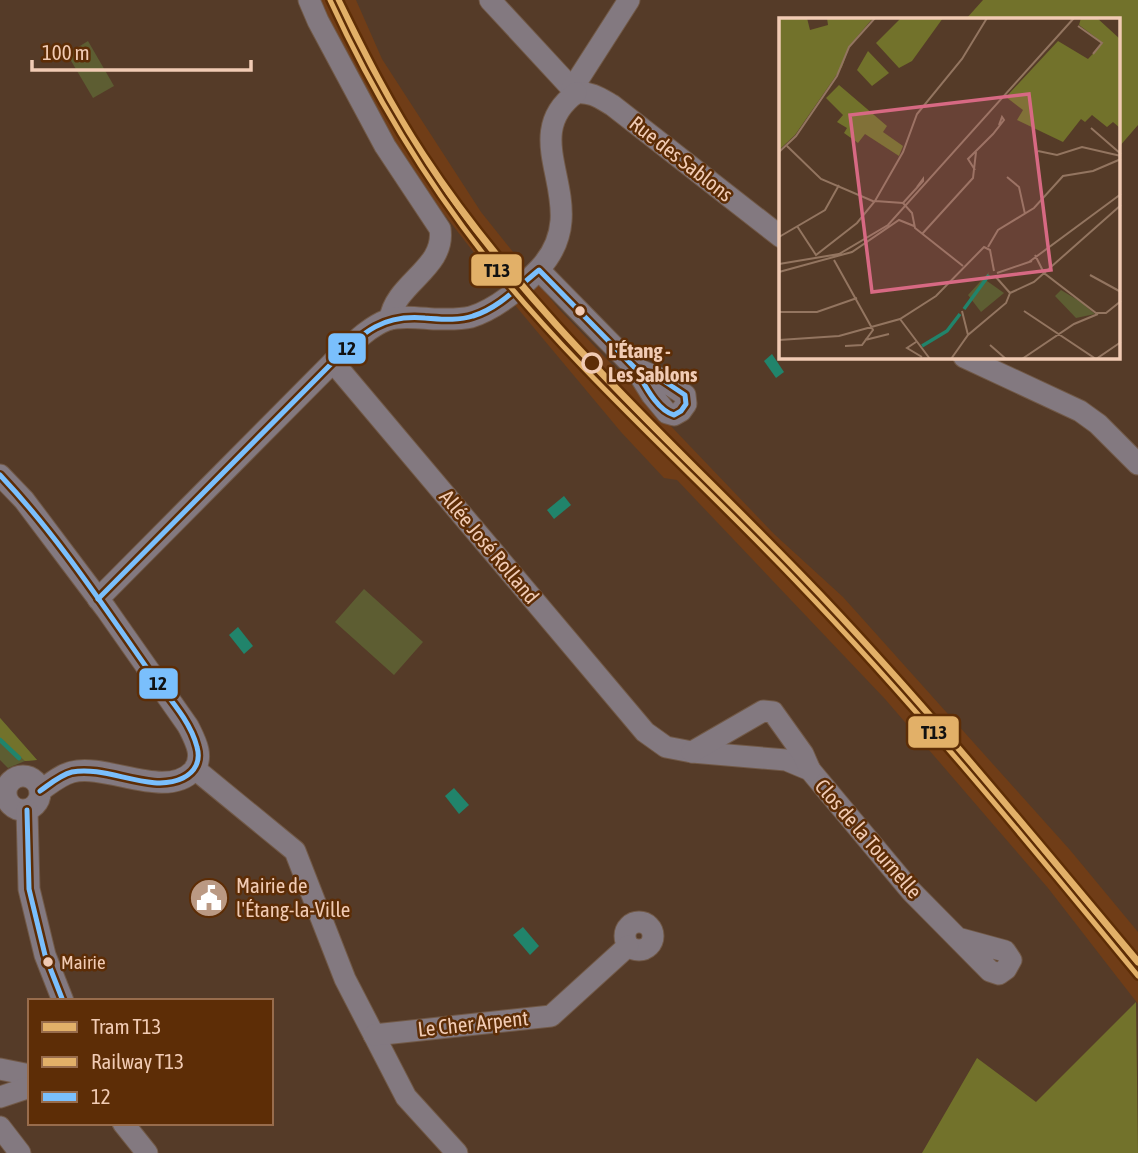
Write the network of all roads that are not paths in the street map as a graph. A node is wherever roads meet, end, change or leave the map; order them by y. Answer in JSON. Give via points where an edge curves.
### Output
{"nodes":[{"id":1,"x":309,"y":0,"type":"edge"},
{"id":2,"x":490,"y":0,"type":"edge"},
{"id":3,"x":629,"y":0,"type":"edge"},
{"id":4,"x":574,"y":91,"type":"junction"},
{"id":5,"x":779,"y":235,"type":"edge"},
{"id":6,"x":539,"y":270,"type":"junction"},
{"id":7,"x":390,"y":319,"type":"junction"},
{"id":8,"x":968,"y":359,"type":"edge"},
{"id":9,"x":332,"y":362,"type":"junction"},
{"id":10,"x":635,"y":368,"type":"dead end"},
{"id":11,"x":1138,"y":464,"type":"edge"},
{"id":12,"x":0,"y":475,"type":"edge"},
{"id":13,"x":98,"y":599,"type":"junction"},
{"id":14,"x":645,"y":732,"type":"joint"},
{"id":15,"x":692,"y":752,"type":"junction"},
{"id":16,"x":195,"y":769,"type":"junction"},
{"id":17,"x":810,"y":770,"type":"junction"},
{"id":18,"x":40,"y":791,"type":"junction"},
{"id":19,"x":3,"y":797,"type":"edge"},
{"id":20,"x":27,"y":810,"type":"junction"},
{"id":21,"x":961,"y":939,"type":"dead end"},
{"id":22,"x":628,"y":946,"type":"dead end"},
{"id":23,"x":62,"y":999,"type":"edge"},
{"id":24,"x":374,"y":1035,"type":"junction"},
{"id":25,"x":0,"y":1069,"type":"edge"},
{"id":26,"x":28,"y":1074,"type":"edge"},
{"id":27,"x":28,"y":1088,"type":"edge"},
{"id":28,"x":0,"y":1097,"type":"edge"},
{"id":29,"x":125,"y":1125,"type":"edge"},
{"id":30,"x":139,"y":1125,"type":"edge"},
{"id":31,"x":0,"y":1127,"type":"edge"},
{"id":32,"x":20,"y":1153,"type":"edge"},
{"id":33,"x":147,"y":1153,"type":"edge"},
{"id":34,"x":152,"y":1153,"type":"edge"},
{"id":35,"x":457,"y":1153,"type":"edge"}],
"edges":[{"from":1,"to":7,"type":"street","via":[[385,146],[440,229],[442,240],[436,255],[392,305]]},
{"from":2,"to":4,"type":"street"},
{"from":3,"to":4,"type":"street"},
{"from":4,"to":5,"type":"street","name":"Rue des Sablons","via":[[612,105]]},
{"from":4,"to":6,"type":"street","via":[[551,124],[563,222],[559,240]]},
{"from":6,"to":7,"type":"street","via":[[488,310],[470,317]]},
{"from":6,"to":10,"type":"street"},
{"from":7,"to":9,"type":"street","via":[[374,326]]},
{"from":8,"to":11,"type":"street","via":[[1080,411]]},
{"from":9,"to":13,"type":"street"},
{"from":9,"to":14,"type":"street","name":"Allée José Rolland"},
{"from":12,"to":13,"type":"street","via":[[24,499]]},
{"from":13,"to":16,"type":"street","via":[[188,726],[198,745]]},
{"from":14,"to":15,"type":"street","name":"Clos de la Tournelle","via":[[666,747]]},
{"from":15,"to":17,"type":"street","name":"Clos de la Tournelle","via":[[786,760]]},
{"from":15,"to":17,"type":"street","via":[[762,711],[773,712]]},
{"from":16,"to":18,"type":"street","via":[[186,777],[161,782],[86,770],[59,777]]},
{"from":16,"to":24,"type":"street","via":[[295,851],[345,979]]},
{"from":17,"to":21,"type":"street","name":"Clos de la Tournelle","via":[[911,891]]},
{"from":18,"to":19,"type":"street","via":[[32,778],[22,776],[9,782]]},
{"from":18,"to":20,"type":"street","via":[[37,803]]},
{"from":19,"to":20,"type":"street","via":[[14,808]]},
{"from":20,"to":23,"type":"street","via":[[30,888],[45,955]]},
{"from":22,"to":24,"type":"street","name":"Le Cher Arpent","via":[[551,1016]]},
{"from":24,"to":35,"type":"street","via":[[406,1097]]},
{"from":25,"to":26,"type":"street"},
{"from":27,"to":28,"type":"street"},
{"from":29,"to":33,"type":"street"},
{"from":30,"to":34,"type":"street"},
{"from":31,"to":32,"type":"street"}]}
